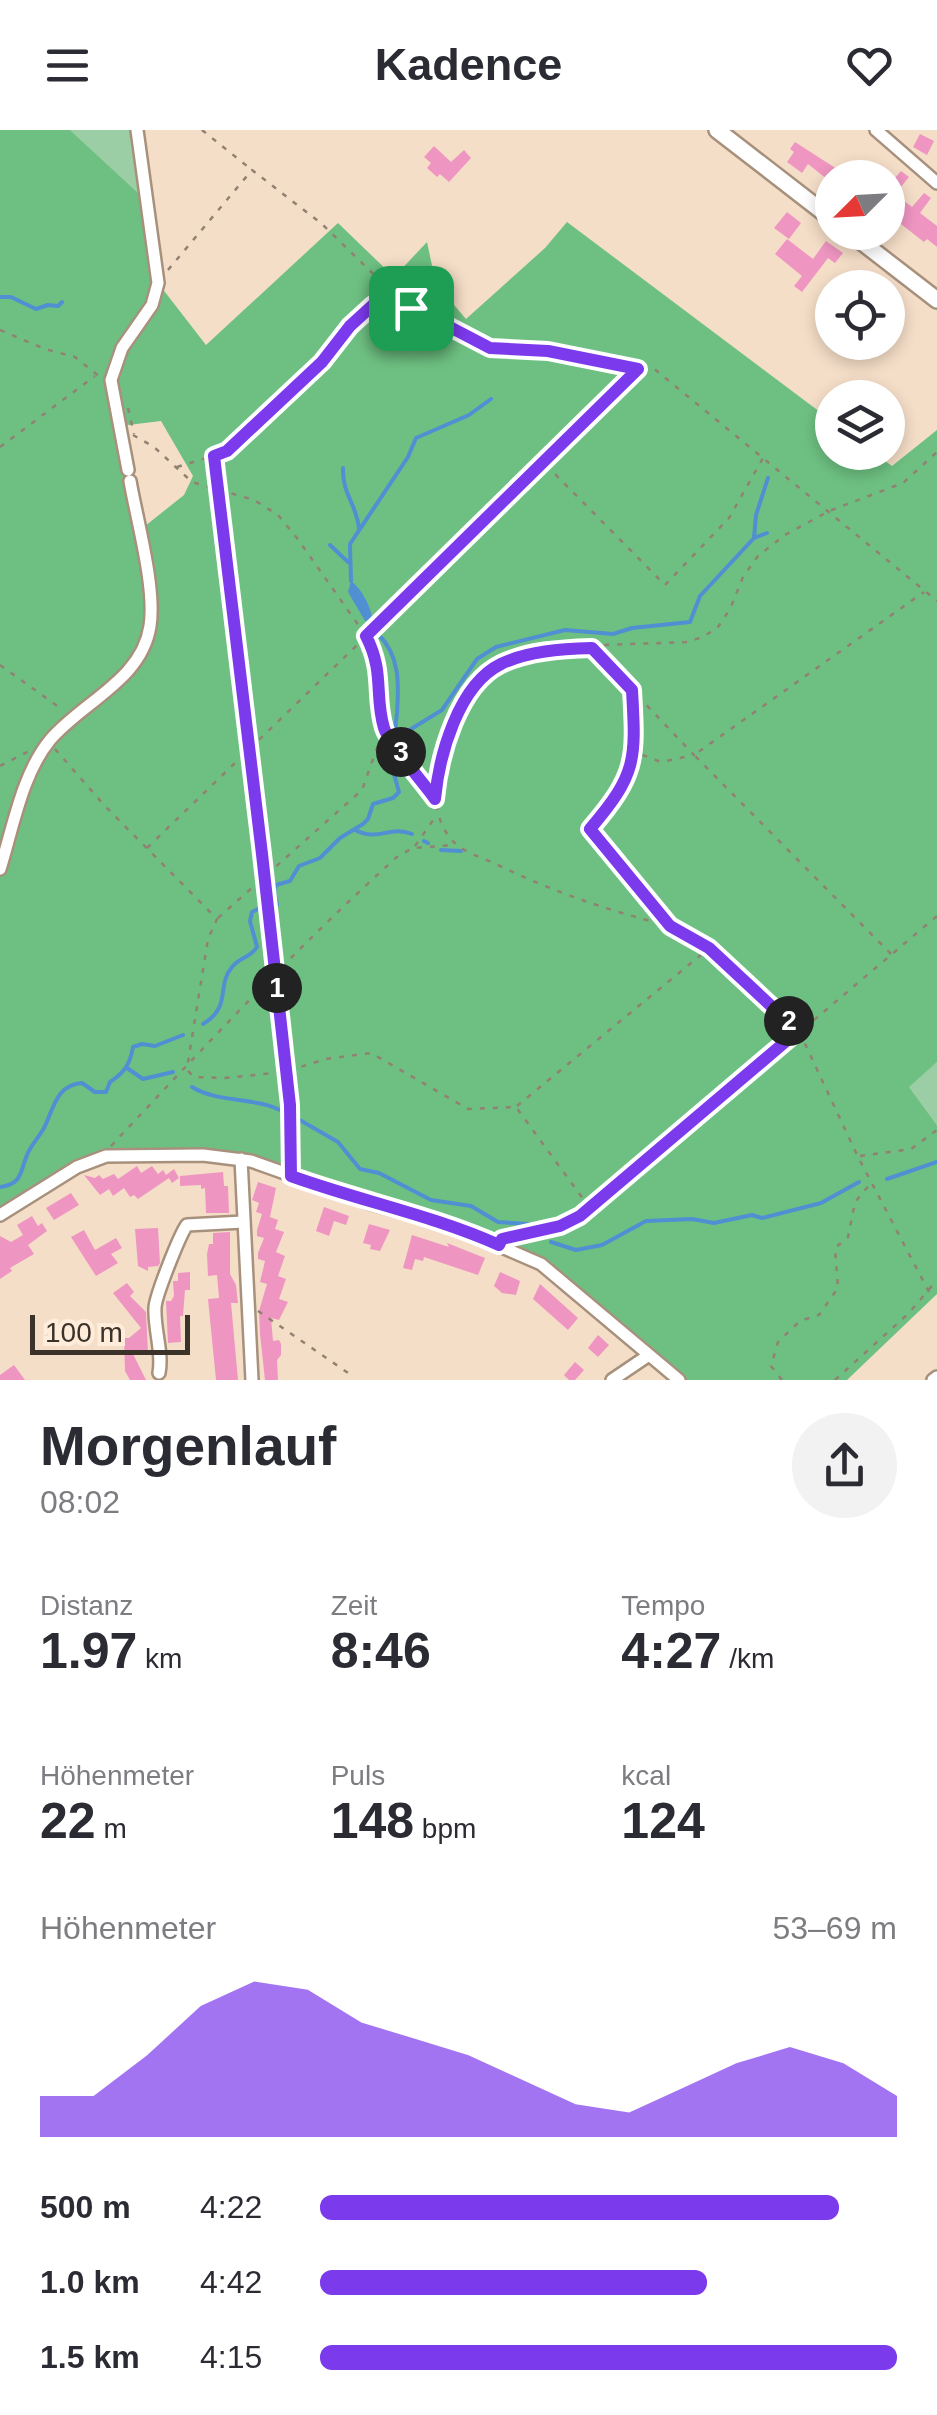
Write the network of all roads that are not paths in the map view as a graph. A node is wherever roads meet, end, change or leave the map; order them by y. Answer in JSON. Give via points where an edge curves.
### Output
{"nodes":[{"id":1,"x":137,"y":130,"type":"edge"},
{"id":2,"x":718,"y":130,"type":"edge"},
{"id":3,"x":876,"y":130,"type":"edge"},
{"id":4,"x":937,"y":183,"type":"edge"},
{"id":5,"x":815,"y":207,"type":"edge"},
{"id":6,"x":872,"y":250,"type":"edge"},
{"id":7,"x":937,"y":300,"type":"edge"},
{"id":8,"x":0,"y":870,"type":"edge"},
{"id":9,"x":241,"y":1159,"type":"junction"},
{"id":10,"x":0,"y":1215,"type":"edge"},
{"id":11,"x":243,"y":1222,"type":"junction"},
{"id":12,"x":649,"y":1355,"type":"junction"},
{"id":13,"x":159,"y":1373,"type":"dead end"},
{"id":14,"x":252,"y":1380,"type":"edge"},
{"id":15,"x":612,"y":1380,"type":"edge"},
{"id":16,"x":679,"y":1380,"type":"edge"}],
"edges":[{"from":1,"to":8,"type":"street","via":[[158,283],[110,380],[152,606],[150,628],[129,671],[72,717],[34,764]]},
{"from":2,"to":5,"type":"main road"},
{"from":3,"to":4,"type":"street"},
{"from":6,"to":7,"type":"main road"},
{"from":9,"to":10,"type":"street","via":[[106,1156]]},
{"from":9,"to":11,"type":"street"},
{"from":9,"to":12,"type":"street","via":[[456,1227],[549,1268]]},
{"from":11,"to":13,"type":"street","via":[[187,1225],[180,1235],[156,1298]]},
{"from":11,"to":14,"type":"street"},
{"from":12,"to":15,"type":"street"},
{"from":12,"to":16,"type":"street"}]}
